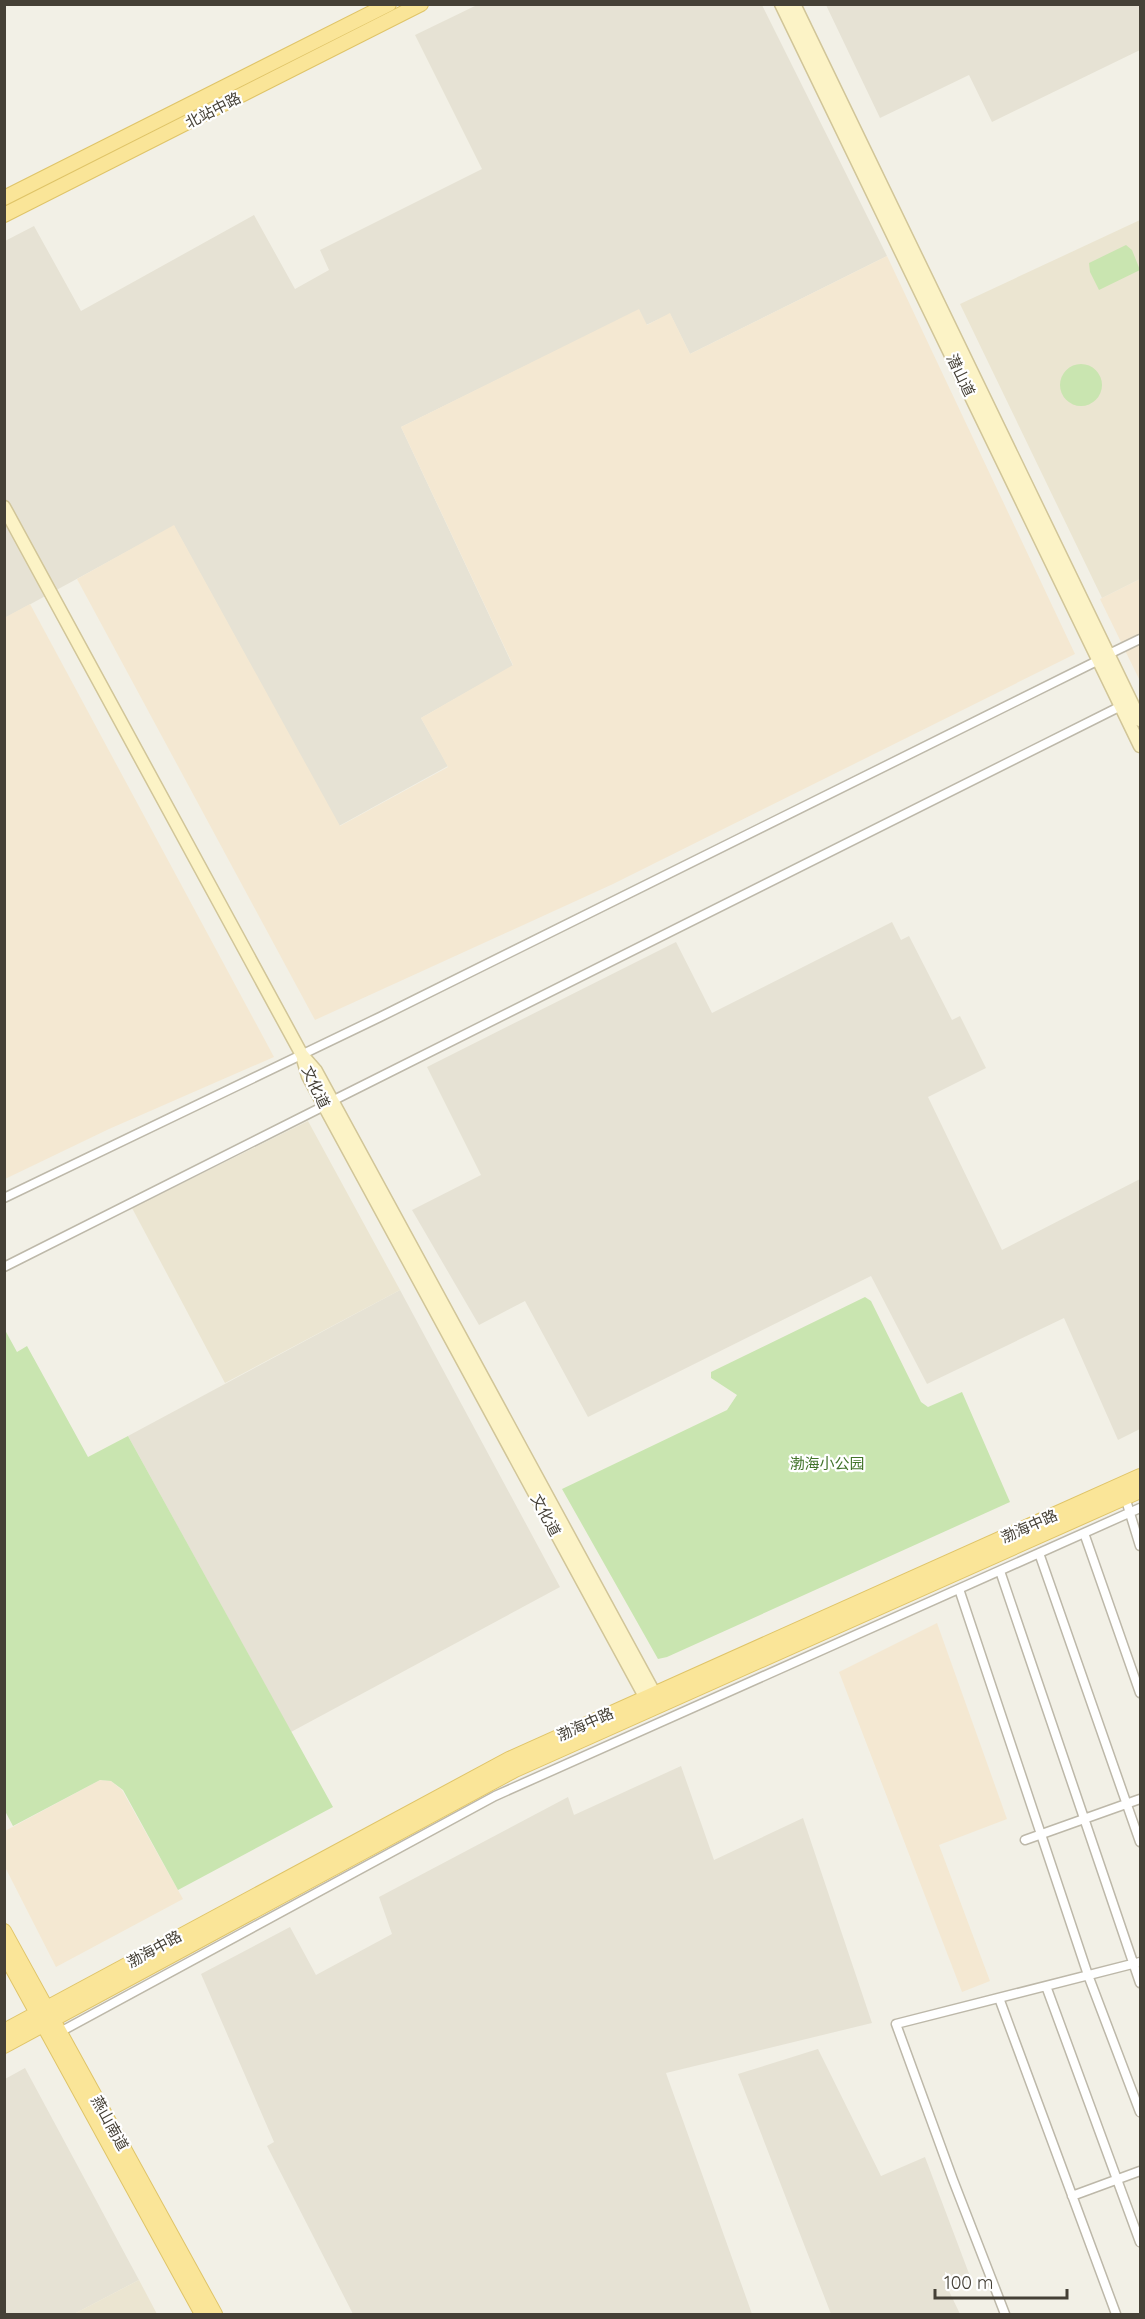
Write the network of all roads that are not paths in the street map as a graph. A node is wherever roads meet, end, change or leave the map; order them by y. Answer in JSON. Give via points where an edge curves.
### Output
{"nodes":[{"id":1,"x":389,"y":4,"type":"edge"},
{"id":2,"x":781,"y":4,"type":"edge"},
{"id":3,"x":794,"y":4,"type":"edge"},
{"id":4,"x":420,"y":5,"type":"edge"},
{"id":5,"x":4,"y":198,"type":"edge"},
{"id":6,"x":4,"y":215,"type":"edge"},
{"id":7,"x":4,"y":507,"type":"edge"},
{"id":8,"x":1140,"y":639,"type":"edge"},
{"id":9,"x":1104,"y":657,"type":"junction"},
{"id":10,"x":1121,"y":706,"type":"junction"},
{"id":11,"x":1140,"y":720,"type":"edge"},
{"id":12,"x":1140,"y":746,"type":"edge"},
{"id":13,"x":302,"y":1055,"type":"junction"},
{"id":14,"x":328,"y":1103,"type":"junction"},
{"id":15,"x":4,"y":1198,"type":"edge"},
{"id":16,"x":4,"y":1267,"type":"edge"},
{"id":17,"x":1140,"y":1476,"type":"edge"},
{"id":18,"x":1140,"y":1491,"type":"edge"},
{"id":19,"x":1125,"y":1497,"type":"junction"},
{"id":20,"x":1140,"y":1508,"type":"edge"},
{"id":21,"x":1130,"y":1512,"type":"junction"},
{"id":22,"x":1084,"y":1533,"type":"junction"},
{"id":23,"x":1140,"y":1546,"type":"edge"},
{"id":24,"x":1039,"y":1553,"type":"junction"},
{"id":25,"x":1000,"y":1571,"type":"junction"},
{"id":26,"x":959,"y":1589,"type":"junction"},
{"id":27,"x":1140,"y":1693,"type":"edge"},
{"id":28,"x":653,"y":1702,"type":"junction"},
{"id":29,"x":1140,"y":1799,"type":"edge"},
{"id":30,"x":1127,"y":1804,"type":"junction"},
{"id":31,"x":1084,"y":1819,"type":"junction"},
{"id":32,"x":1042,"y":1834,"type":"junction"},
{"id":33,"x":1024,"y":1840,"type":"dead end"},
{"id":34,"x":1140,"y":1842,"type":"edge"},
{"id":35,"x":4,"y":1930,"type":"edge"},
{"id":36,"x":4,"y":1953,"type":"edge"},
{"id":37,"x":1137,"y":1963,"type":"edge"},
{"id":38,"x":1088,"y":1975,"type":"junction"},
{"id":39,"x":1140,"y":1983,"type":"edge"},
{"id":40,"x":1046,"y":1986,"type":"junction"},
{"id":41,"x":999,"y":1998,"type":"junction"},
{"id":42,"x":45,"y":2016,"type":"junction"},
{"id":43,"x":4,"y":2031,"type":"edge"},
{"id":44,"x":60,"y":2032,"type":"junction"},
{"id":45,"x":4,"y":2046,"type":"edge"},
{"id":46,"x":1140,"y":2112,"type":"edge"},
{"id":47,"x":1140,"y":2170,"type":"edge"},
{"id":48,"x":1117,"y":2179,"type":"junction"},
{"id":49,"x":1072,"y":2196,"type":"junction"},
{"id":50,"x":1140,"y":2242,"type":"edge"},
{"id":51,"x":202,"y":2314,"type":"edge"},
{"id":52,"x":215,"y":2314,"type":"edge"},
{"id":53,"x":1005,"y":2314,"type":"edge"},
{"id":54,"x":1116,"y":2314,"type":"edge"}],
"edges":[{"from":1,"to":5,"type":"main road","name":"北站中路"},
{"from":2,"to":9,"type":"main road","name":"潜山道"},
{"from":3,"to":9,"type":"main road","name":"潜山道"},
{"from":4,"to":6,"type":"main road","name":"北站中路"},
{"from":7,"to":13,"type":"main road","name":"文化道"},
{"from":8,"to":9,"type":"street"},
{"from":9,"to":10,"type":"main road","name":"潜山道"},
{"from":9,"to":11,"type":"main road","name":"潜山道"},
{"from":9,"to":13,"type":"street"},
{"from":10,"to":12,"type":"main road","name":"潜山道"},
{"from":10,"to":14,"type":"street"},
{"from":13,"to":14,"type":"main road","name":"文化道","via":[[308,1076]]},
{"from":13,"to":15,"type":"street"},
{"from":14,"to":16,"type":"street"},
{"from":14,"to":28,"type":"main road","name":"文化道"},
{"from":17,"to":28,"type":"main road","name":"渤海中路"},
{"from":18,"to":19,"type":"main road","name":"渤海中路"},
{"from":19,"to":21,"type":"street"},
{"from":19,"to":28,"type":"main road","name":"渤海中路"},
{"from":20,"to":21,"type":"street"},
{"from":21,"to":22,"type":"street"},
{"from":21,"to":23,"type":"street"},
{"from":22,"to":24,"type":"street"},
{"from":22,"to":27,"type":"street"},
{"from":24,"to":25,"type":"street"},
{"from":24,"to":30,"type":"street"},
{"from":25,"to":26,"type":"street"},
{"from":25,"to":31,"type":"street"},
{"from":26,"to":32,"type":"street"},
{"from":26,"to":44,"type":"street","via":[[495,1796]]},
{"from":28,"to":42,"type":"main road","name":"渤海中路","via":[[499,1764]]},
{"from":29,"to":30,"type":"street"},
{"from":30,"to":31,"type":"street"},
{"from":30,"to":34,"type":"street"},
{"from":31,"to":32,"type":"street"},
{"from":31,"to":37,"type":"street"},
{"from":32,"to":33,"type":"street"},
{"from":32,"to":38,"type":"street"},
{"from":35,"to":42,"type":"main road","name":"燕山南道"},
{"from":36,"to":42,"type":"main road","name":"燕山南道"},
{"from":37,"to":38,"type":"street"},
{"from":37,"to":39,"type":"street"},
{"from":38,"to":40,"type":"street"},
{"from":38,"to":46,"type":"street"},
{"from":40,"to":41,"type":"street"},
{"from":40,"to":48,"type":"street"},
{"from":41,"to":49,"type":"street"},
{"from":41,"to":53,"type":"street","via":[[896,2024]]},
{"from":42,"to":43,"type":"main road"},
{"from":42,"to":44,"type":"main road","name":"燕山南道"},
{"from":42,"to":45,"type":"main road"},
{"from":42,"to":51,"type":"main road","name":"燕山南道"},
{"from":44,"to":52,"type":"main road","name":"燕山南道"},
{"from":47,"to":48,"type":"street"},
{"from":48,"to":49,"type":"street"},
{"from":48,"to":50,"type":"street"},
{"from":49,"to":54,"type":"street"}]}
